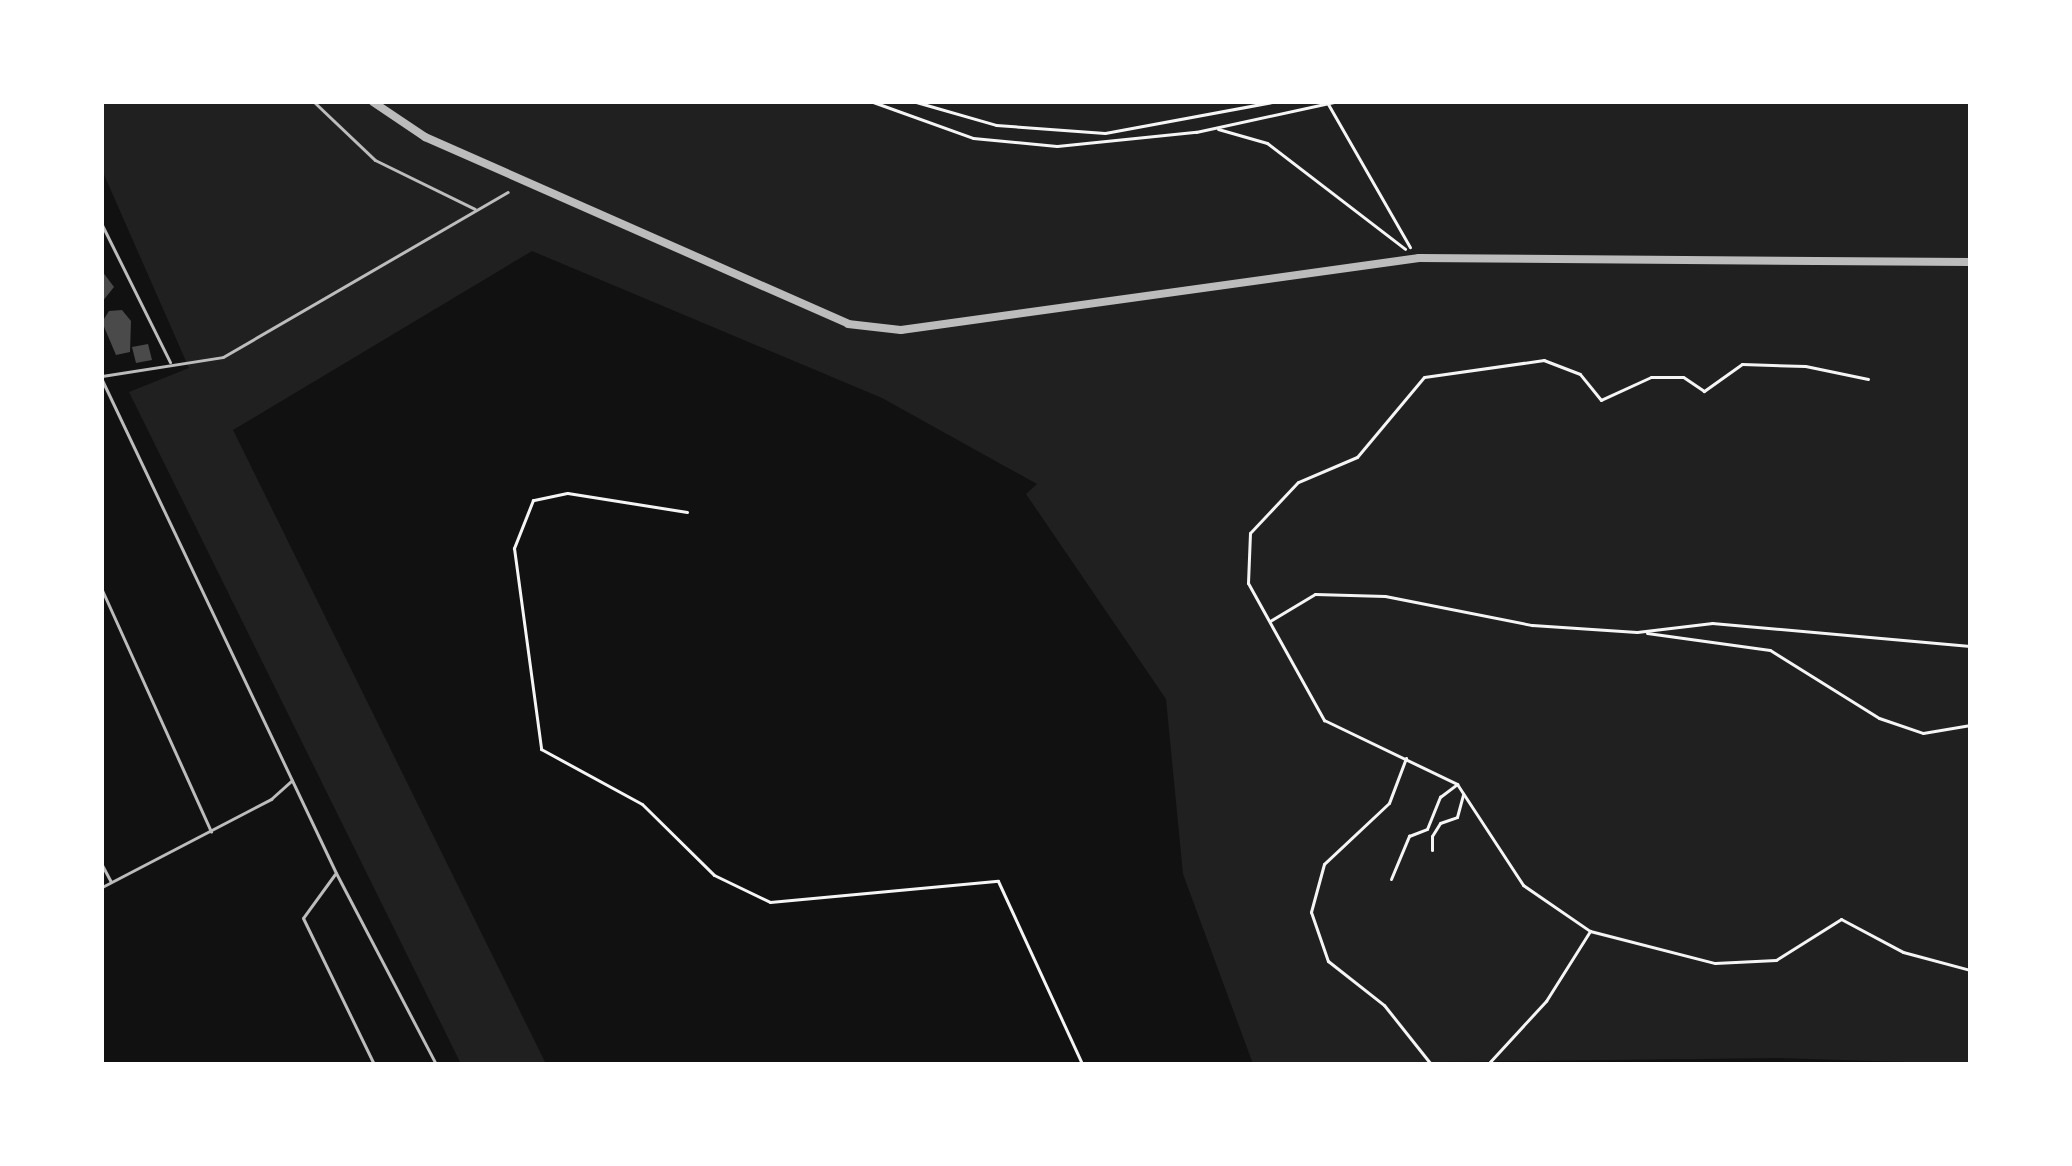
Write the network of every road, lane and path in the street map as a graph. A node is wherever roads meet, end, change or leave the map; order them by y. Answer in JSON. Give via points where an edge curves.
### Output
{"nodes":[{"id":1,"x":314,"y":102,"type":"edge"},
{"id":2,"x":373,"y":102,"type":"edge"},
{"id":3,"x":873,"y":102,"type":"edge"},
{"id":4,"x":916,"y":102,"type":"edge"},
{"id":5,"x":1272,"y":102,"type":"edge"},
{"id":6,"x":1334,"y":102,"type":"edge"},
{"id":7,"x":1328,"y":103,"type":"edge"},
{"id":8,"x":1217,"y":128,"type":"junction"},
{"id":9,"x":508,"y":192,"type":"dead end"},
{"id":10,"x":475,"y":209,"type":"junction"},
{"id":11,"x":102,"y":225,"type":"edge"},
{"id":12,"x":1417,"y":258,"type":"junction"},
{"id":13,"x":1970,"y":262,"type":"edge"},
{"id":14,"x":170,"y":362,"type":"junction"},
{"id":15,"x":102,"y":378,"type":"edge"},
{"id":16,"x":1868,"y":379,"type":"dead end"},
{"id":17,"x":687,"y":512,"type":"dead end"},
{"id":18,"x":102,"y":590,"type":"edge"},
{"id":19,"x":1270,"y":621,"type":"junction"},
{"id":20,"x":1637,"y":632,"type":"junction"},
{"id":21,"x":1970,"y":646,"type":"edge"},
{"id":22,"x":1970,"y":725,"type":"edge"},
{"id":23,"x":1406,"y":758,"type":"junction"},
{"id":24,"x":292,"y":780,"type":"junction"},
{"id":25,"x":1457,"y":784,"type":"junction"},
{"id":26,"x":1463,"y":794,"type":"junction"},
{"id":27,"x":211,"y":831,"type":"junction"},
{"id":28,"x":1432,"y":850,"type":"dead end"},
{"id":29,"x":102,"y":865,"type":"edge"},
{"id":30,"x":336,"y":873,"type":"junction"},
{"id":31,"x":1391,"y":879,"type":"dead end"},
{"id":32,"x":111,"y":882,"type":"junction"},
{"id":33,"x":102,"y":887,"type":"edge"},
{"id":34,"x":1590,"y":931,"type":"junction"},
{"id":35,"x":1970,"y":970,"type":"edge"},
{"id":36,"x":374,"y":1064,"type":"edge"},
{"id":37,"x":436,"y":1064,"type":"edge"},
{"id":38,"x":1082,"y":1064,"type":"edge"},
{"id":39,"x":1431,"y":1064,"type":"edge"},
{"id":40,"x":1488,"y":1064,"type":"edge"}],
"edges":[{"from":1,"to":10,"type":"lane","via":[[375,160]]},
{"from":2,"to":12,"type":"street","via":[[425,137],[848,324],[901,330]]},
{"from":3,"to":8,"type":"path","via":[[973,138],[1057,146]]},
{"from":4,"to":5,"type":"path","via":[[996,125],[1105,133]]},
{"from":6,"to":7,"type":"path"},
{"from":7,"to":8,"type":"path"},
{"from":7,"to":12,"type":"path"},
{"from":8,"to":12,"type":"path","via":[[1267,143]]},
{"from":9,"to":10,"type":"lane"},
{"from":10,"to":14,"type":"lane","via":[[223,357]]},
{"from":11,"to":14,"type":"lane"},
{"from":12,"to":13,"type":"street"},
{"from":14,"to":15,"type":"lane"},
{"from":15,"to":24,"type":"lane"},
{"from":16,"to":19,"type":"path","via":[[1805,366],[1742,364],[1704,391],[1683,377],[1651,377],[1601,400],[1580,374],[1544,360],[1424,377],[1357,457],[1298,482],[1250,533],[1248,583]]},
{"from":17,"to":38,"type":"path","via":[[567,493],[533,500],[514,548],[541,749],[642,804],[714,875],[770,902],[998,881]]},
{"from":18,"to":27,"type":"lane"},
{"from":19,"to":20,"type":"path","via":[[1315,594],[1385,596],[1532,625]]},
{"from":19,"to":23,"type":"path","via":[[1324,720]]},
{"from":20,"to":21,"type":"path","via":[[1712,623]]},
{"from":20,"to":22,"type":"path","via":[[1770,650],[1879,718],[1923,733]]},
{"from":23,"to":25,"type":"path"},
{"from":23,"to":39,"type":"path","via":[[1389,803],[1324,864],[1311,912],[1328,961],[1384,1005]]},
{"from":24,"to":27,"type":"lane"},
{"from":24,"to":30,"type":"lane"},
{"from":25,"to":26,"type":"path"},
{"from":25,"to":31,"type":"path","via":[[1440,797],[1427,829],[1409,836]]},
{"from":26,"to":28,"type":"path","via":[[1457,817],[1440,823],[1432,836]]},
{"from":26,"to":34,"type":"path","via":[[1523,885]]},
{"from":27,"to":32,"type":"lane"},
{"from":29,"to":32,"type":"lane"},
{"from":30,"to":36,"type":"lane","via":[[303,918]]},
{"from":30,"to":37,"type":"lane"},
{"from":32,"to":33,"type":"lane"},
{"from":34,"to":35,"type":"path","via":[[1715,963],[1776,960],[1841,919],[1903,952]]},
{"from":34,"to":40,"type":"path","via":[[1546,1001]]}]}
